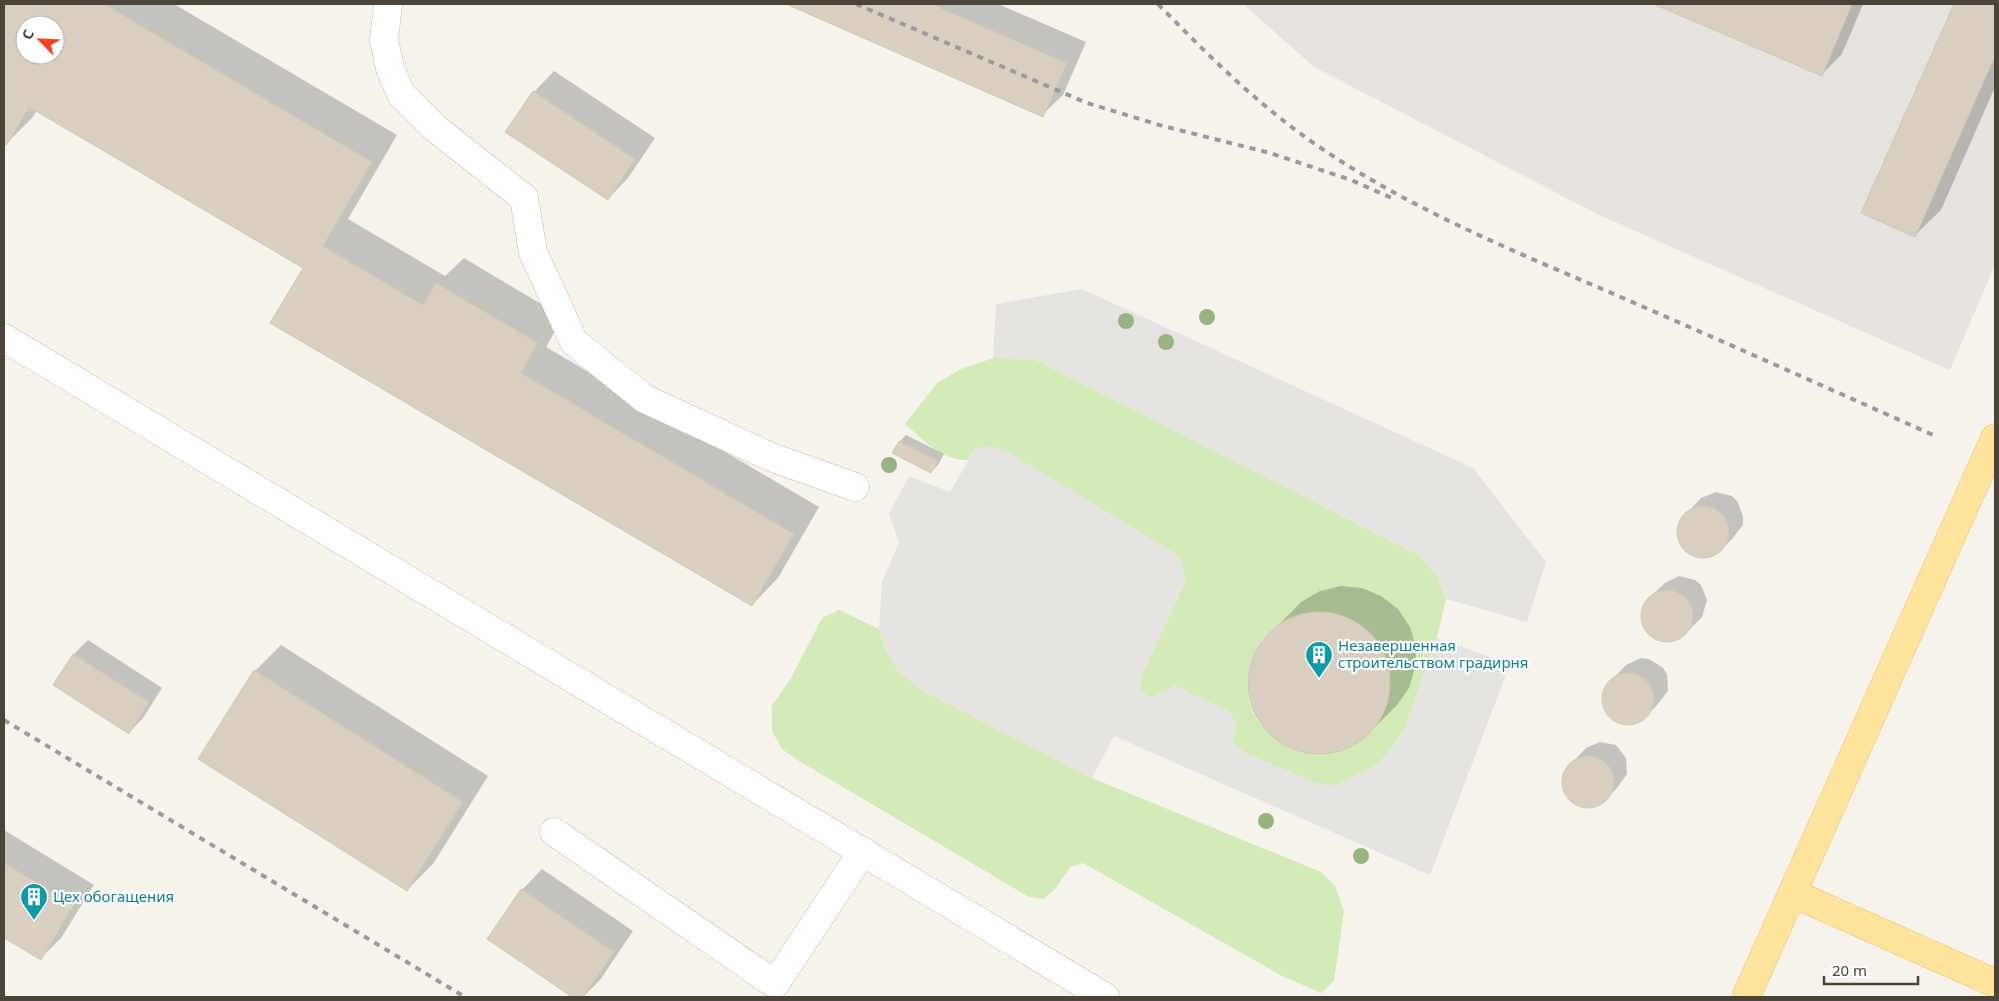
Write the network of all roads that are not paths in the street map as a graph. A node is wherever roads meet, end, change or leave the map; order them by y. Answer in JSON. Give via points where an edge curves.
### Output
{"nodes":[{"id":1,"x":388,"y":4,"type":"edge"},
{"id":2,"x":4,"y":338,"type":"edge"},
{"id":3,"x":1995,"y":438,"type":"edge"},
{"id":4,"x":855,"y":487,"type":"dead end"},
{"id":5,"x":554,"y":832,"type":"dead end"},
{"id":6,"x":864,"y":852,"type":"junction"},
{"id":7,"x":1792,"y":893,"type":"junction"},
{"id":8,"x":1995,"y":983,"type":"edge"},
{"id":9,"x":1105,"y":997,"type":"edge"},
{"id":10,"x":1746,"y":997,"type":"edge"}],
"edges":[{"from":1,"to":4,"type":"lane","via":[[384,40],[390,68],[401,94],[434,128],[524,198],[533,252],[574,342],[645,399],[771,457]]},
{"from":2,"to":6,"type":"lane"},
{"from":3,"to":7,"type":"main road"},
{"from":5,"to":6,"type":"lane","via":[[775,984]]},
{"from":6,"to":9,"type":"lane"},
{"from":7,"to":8,"type":"main road"},
{"from":7,"to":10,"type":"main road"}]}
